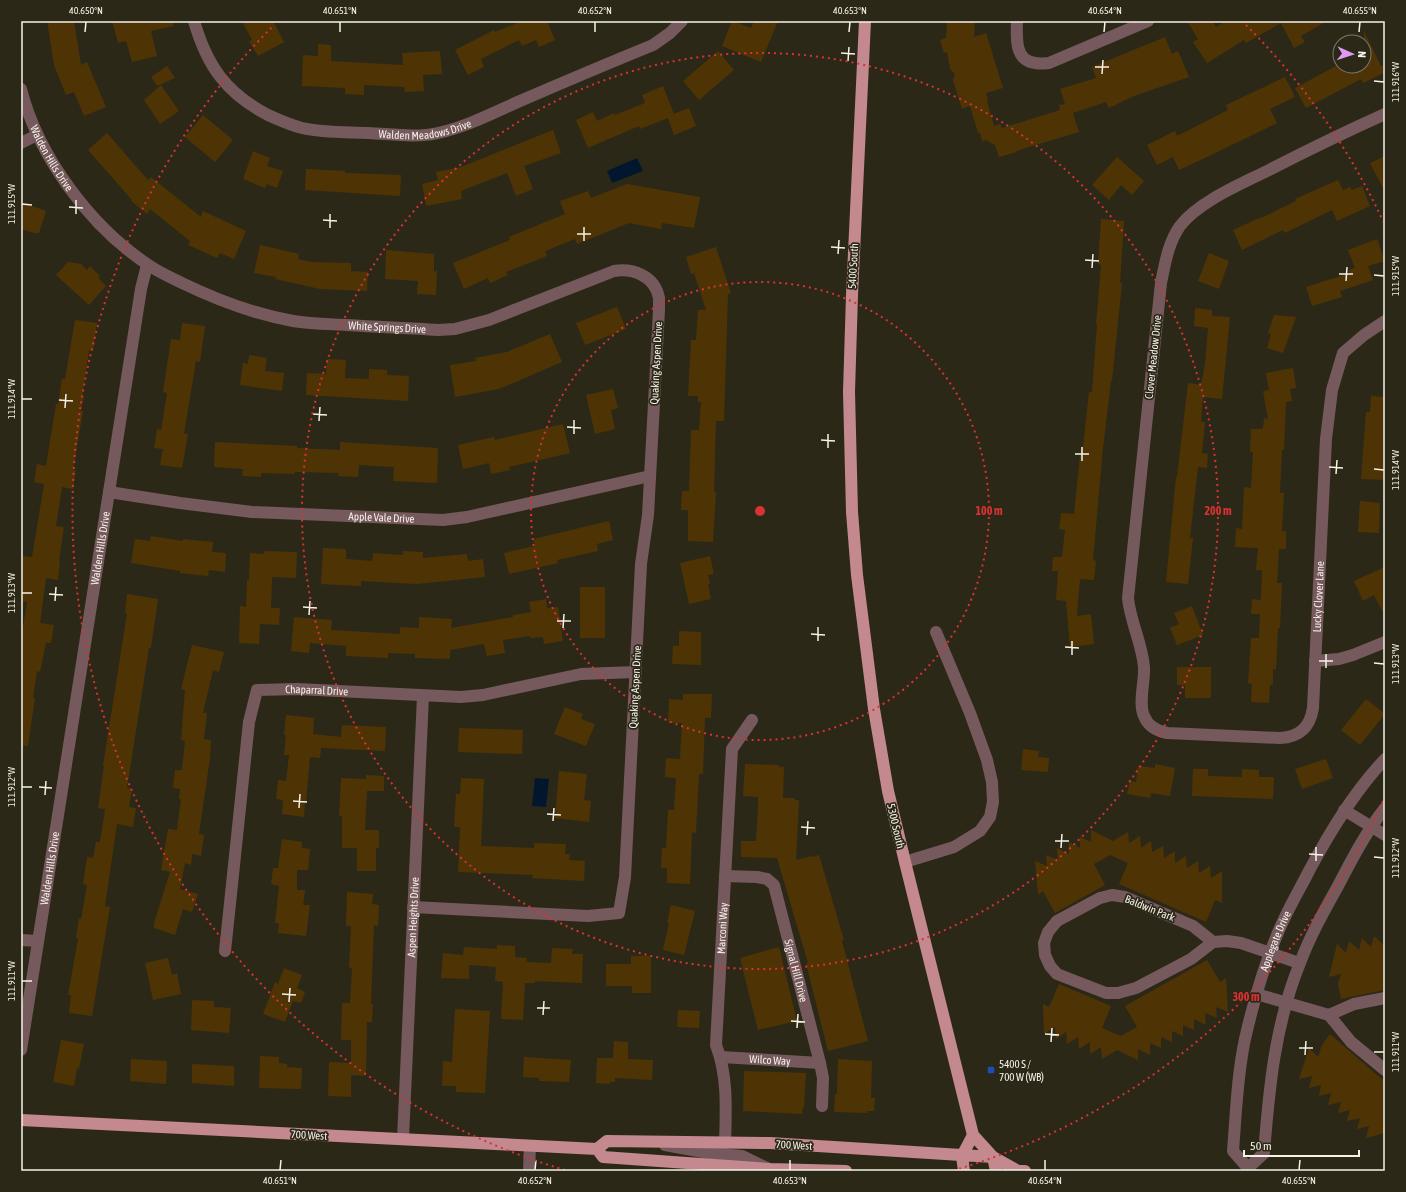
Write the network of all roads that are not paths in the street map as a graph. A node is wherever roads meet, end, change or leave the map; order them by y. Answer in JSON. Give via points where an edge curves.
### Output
{"nodes":[{"id":1,"x":194,"y":21,"type":"edge"},
{"id":2,"x":682,"y":21,"type":"edge"},
{"id":3,"x":865,"y":21,"type":"edge"},
{"id":4,"x":1017,"y":21,"type":"edge"},
{"id":5,"x":1148,"y":21,"type":"edge"},
{"id":6,"x":21,"y":89,"type":"edge"},
{"id":7,"x":1385,"y":114,"type":"edge"},
{"id":8,"x":37,"y":135,"type":"junction"},
{"id":9,"x":21,"y":144,"type":"edge"},
{"id":10,"x":147,"y":265,"type":"junction"},
{"id":11,"x":628,"y":270,"type":"joint"},
{"id":12,"x":1385,"y":321,"type":"edge"},
{"id":13,"x":650,"y":476,"type":"junction"},
{"id":14,"x":109,"y":492,"type":"junction"},
{"id":15,"x":852,"y":512,"type":"joint"},
{"id":16,"x":936,"y":632,"type":"dead end"},
{"id":17,"x":1385,"y":642,"type":"edge"},
{"id":18,"x":1315,"y":661,"type":"junction"},
{"id":19,"x":636,"y":672,"type":"junction"},
{"id":20,"x":422,"y":696,"type":"junction"},
{"id":21,"x":752,"y":720,"type":"dead end"},
{"id":22,"x":1147,"y":721,"type":"joint"},
{"id":23,"x":1385,"y":759,"type":"edge"},
{"id":24,"x":1385,"y":808,"type":"edge"},
{"id":25,"x":1344,"y":810,"type":"junction"},
{"id":26,"x":1371,"y":827,"type":"junction"},
{"id":27,"x":1385,"y":835,"type":"edge"},
{"id":28,"x":904,"y":862,"type":"junction"},
{"id":29,"x":725,"y":876,"type":"junction"},
{"id":30,"x":413,"y":907,"type":"junction"},
{"id":31,"x":21,"y":940,"type":"edge"},
{"id":32,"x":38,"y":941,"type":"junction"},
{"id":33,"x":1213,"y":942,"type":"junction"},
{"id":34,"x":225,"y":951,"type":"dead end"},
{"id":35,"x":1270,"y":952,"type":"junction"},
{"id":36,"x":1299,"y":963,"type":"junction"},
{"id":37,"x":1256,"y":994,"type":"junction"},
{"id":38,"x":1385,"y":998,"type":"edge"},
{"id":39,"x":1286,"y":1002,"type":"junction"},
{"id":40,"x":1329,"y":1015,"type":"junction"},
{"id":41,"x":21,"y":1050,"type":"edge"},
{"id":42,"x":720,"y":1058,"type":"junction"},
{"id":43,"x":820,"y":1063,"type":"junction"},
{"id":44,"x":1385,"y":1070,"type":"edge"},
{"id":45,"x":822,"y":1106,"type":"dead end"},
{"id":46,"x":21,"y":1120,"type":"edge"},
{"id":47,"x":973,"y":1135,"type":"junction"},
{"id":48,"x":403,"y":1139,"type":"junction"},
{"id":49,"x":650,"y":1142,"type":"junction"},
{"id":50,"x":726,"y":1143,"type":"junction"},
{"id":51,"x":530,"y":1146,"type":"junction"},
{"id":52,"x":597,"y":1149,"type":"junction"},
{"id":53,"x":962,"y":1156,"type":"junction"},
{"id":54,"x":993,"y":1157,"type":"junction"},
{"id":55,"x":770,"y":1170,"type":"edge"},
{"id":56,"x":1248,"y":1170,"type":"edge"},
{"id":57,"x":529,"y":1171,"type":"edge"},
{"id":58,"x":839,"y":1171,"type":"edge"},
{"id":59,"x":964,"y":1171,"type":"edge"},
{"id":60,"x":996,"y":1171,"type":"edge"},
{"id":61,"x":1017,"y":1171,"type":"edge"},
{"id":62,"x":1025,"y":1171,"type":"edge"}],
"edges":[{"from":1,"to":2,"type":"street","name":"Walden Meadows Drive","via":[[200,42],[212,67],[226,85],[255,108],[302,128],[420,135],[437,133],[477,120],[653,44]]},
{"from":3,"to":15,"type":"main road","name":"5400 South","via":[[850,348]]},
{"from":4,"to":5,"type":"street","via":[[1019,52],[1023,58],[1036,64],[1049,63]]},
{"from":6,"to":8,"type":"street","name":"Walden Hills Drive"},
{"from":7,"to":22,"type":"street","name":"Clover Meadow Drive","via":[[1221,194],[1190,216],[1173,238],[1161,283],[1128,582],[1128,606],[1143,659],[1142,712]]},
{"from":8,"to":9,"type":"street"},
{"from":8,"to":10,"type":"street","name":"Walden Hills Drive","via":[[75,197],[114,238]]},
{"from":10,"to":11,"type":"street","name":"White Springs Drive","via":[[201,292],[261,314],[319,324],[438,330],[454,329],[489,320],[614,271]]},
{"from":10,"to":14,"type":"street","name":"Walden Hills Drive"},
{"from":11,"to":13,"type":"street","name":"Quaking Aspen Drive","via":[[646,277],[656,289],[658,297]]},
{"from":12,"to":18,"type":"street","name":"Lucky Clover Lane","via":[[1343,353],[1332,390],[1326,439]]},
{"from":13,"to":14,"type":"street","name":"Apple Vale Drive","via":[[467,517],[443,520],[252,512]]},
{"from":13,"to":19,"type":"street","name":"Quaking Aspen Drive","via":[[641,564]]},
{"from":14,"to":32,"type":"street","name":"Walden Hills Drive"},
{"from":15,"to":28,"type":"main road","name":"5300 South","via":[[857,575],[874,709],[888,791]]},
{"from":16,"to":28,"type":"street","via":[[987,760],[993,802],[990,817],[980,831],[954,846]]},
{"from":17,"to":18,"type":"street","via":[[1339,659]]},
{"from":18,"to":22,"type":"street","name":"Lucky Clover Lane","via":[[1310,720],[1302,731],[1292,737],[1167,733],[1158,731]]},
{"from":19,"to":20,"type":"street","name":"Chaparral Drive","via":[[581,674],[461,698]]},
{"from":19,"to":30,"type":"street","name":"Quaking Aspen Drive","via":[[625,877],[619,913],[588,916]]},
{"from":20,"to":30,"type":"street","name":"Aspen Heights Drive"},
{"from":20,"to":34,"type":"street","name":"Chaparral Drive","via":[[297,689],[257,690],[249,722]]},
{"from":21,"to":29,"type":"street","name":"Marconi Way","via":[[732,748]]},
{"from":23,"to":25,"type":"street","name":"Applegate Drive"},
{"from":24,"to":26,"type":"street","name":"Applegate Drive"},
{"from":25,"to":26,"type":"street"},
{"from":25,"to":35,"type":"street","name":"Applegate Drive","via":[[1297,894]]},
{"from":26,"to":27,"type":"street"},
{"from":26,"to":36,"type":"street","name":"Applegate Drive","via":[[1320,919]]},
{"from":28,"to":47,"type":"main road","name":"5300 South"},
{"from":29,"to":42,"type":"street","name":"Marconi Way","via":[[716,1045]]},
{"from":29,"to":43,"type":"street","name":"Signal Hill Drive","via":[[757,877],[767,879],[774,885]]},
{"from":30,"to":48,"type":"street","name":"Aspen Heights Drive"},
{"from":31,"to":32,"type":"street"},
{"from":32,"to":41,"type":"street","name":"Walden Hills Drive"},
{"from":33,"to":33,"type":"street","name":"Baldwin Park","via":[[1192,959],[1136,988],[1118,994],[1106,993],[1057,974],[1045,955],[1044,943],[1048,932],[1057,921],[1100,898],[1112,895],[1125,897],[1193,926]]},
{"from":33,"to":35,"type":"street","via":[[1241,943]]},
{"from":35,"to":36,"type":"street"},
{"from":35,"to":37,"type":"street","name":"Applegate Drive"},
{"from":36,"to":39,"type":"street","name":"Applegate Drive"},
{"from":37,"to":39,"type":"street"},
{"from":37,"to":56,"type":"street","name":"Applegate Drive","via":[[1241,1062],[1233,1151]]},
{"from":38,"to":40,"type":"street","via":[[1354,1004]]},
{"from":39,"to":40,"type":"street"},
{"from":39,"to":56,"type":"street","name":"Applegate Drive","via":[[1269,1091],[1264,1154]]},
{"from":40,"to":44,"type":"street","via":[[1351,1042]]},
{"from":42,"to":43,"type":"street","name":"Wilco Way"},
{"from":42,"to":50,"type":"street","name":"Marconi Way","via":[[724,1076]]},
{"from":43,"to":45,"type":"street","name":"Signal Hill Drive","via":[[823,1078]]},
{"from":46,"to":48,"type":"main road","name":"700 West"},
{"from":47,"to":53,"type":"main road"},
{"from":47,"to":54,"type":"main road","name":"5300 South"},
{"from":48,"to":51,"type":"main road","name":"700 West"},
{"from":49,"to":50,"type":"main road","name":"700 West"},
{"from":49,"to":52,"type":"main road","name":"700 West","via":[[607,1141]]},
{"from":49,"to":55,"type":"street","via":[[742,1156]]},
{"from":50,"to":53,"type":"main road","name":"700 West","via":[[770,1143]]},
{"from":51,"to":52,"type":"main road","name":"700 West"},
{"from":51,"to":57,"type":"street"},
{"from":52,"to":55,"type":"main road","name":"700 West","via":[[604,1157]]},
{"from":53,"to":54,"type":"main road","name":"700 West"},
{"from":53,"to":59,"type":"main road"},
{"from":54,"to":60,"type":"main road"},
{"from":54,"to":61,"type":"main road"},
{"from":55,"to":58,"type":"main road","name":"700 West"},
{"from":61,"to":62,"type":"main road"}]}
